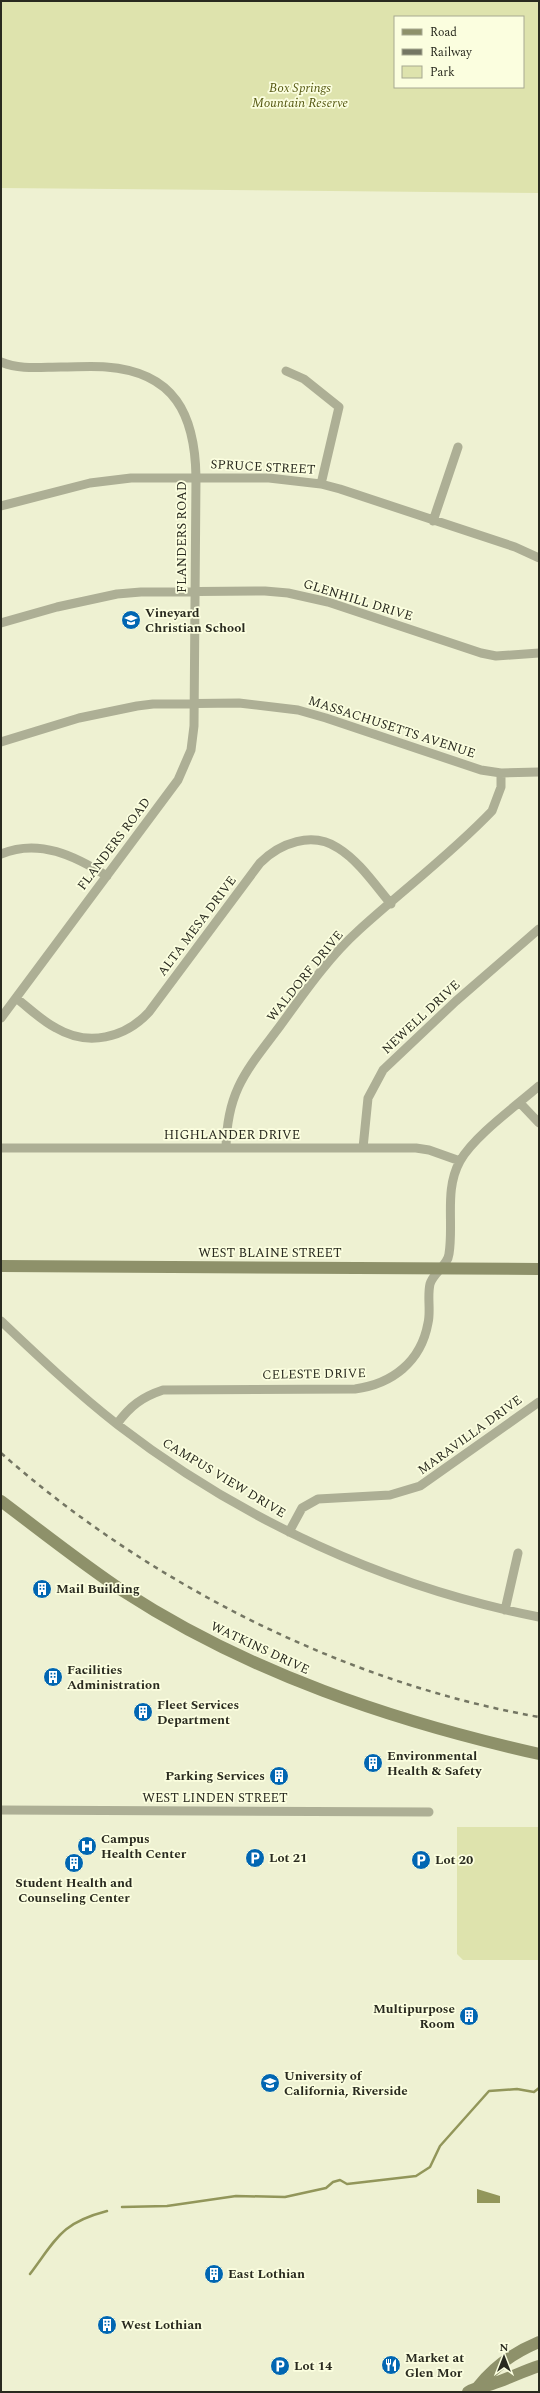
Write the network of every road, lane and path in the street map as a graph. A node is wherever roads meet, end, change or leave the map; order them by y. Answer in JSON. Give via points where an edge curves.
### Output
{"nodes":[{"id":1,"x":1,"y":362,"type":"edge"},
{"id":2,"x":286,"y":371,"type":"dead end"},
{"id":3,"x":458,"y":447,"type":"dead end"},
{"id":4,"x":196,"y":477,"type":"junction"},
{"id":5,"x":321,"y":484,"type":"junction"},
{"id":6,"x":1,"y":506,"type":"edge"},
{"id":7,"x":433,"y":521,"type":"junction"},
{"id":8,"x":539,"y":558,"type":"edge"},
{"id":9,"x":195,"y":591,"type":"junction"},
{"id":10,"x":1,"y":623,"type":"edge"},
{"id":11,"x":539,"y":653,"type":"edge"},
{"id":12,"x":194,"y":704,"type":"junction"},
{"id":13,"x":1,"y":742,"type":"edge"},
{"id":14,"x":539,"y":772,"type":"edge"},
{"id":15,"x":501,"y":773,"type":"junction"},
{"id":16,"x":1,"y":854,"type":"edge"},
{"id":17,"x":106,"y":876,"type":"junction"},
{"id":18,"x":390,"y":904,"type":"junction"},
{"id":19,"x":539,"y":929,"type":"edge"},
{"id":20,"x":16,"y":998,"type":"junction"},
{"id":21,"x":1,"y":1018,"type":"edge"},
{"id":22,"x":539,"y":1086,"type":"edge"},
{"id":23,"x":520,"y":1102,"type":"junction"},
{"id":24,"x":539,"y":1123,"type":"edge"},
{"id":25,"x":1,"y":1148,"type":"edge"},
{"id":26,"x":226,"y":1148,"type":"junction"},
{"id":27,"x":363,"y":1148,"type":"junction"},
{"id":28,"x":460,"y":1161,"type":"junction"},
{"id":29,"x":1,"y":1266,"type":"edge"},
{"id":30,"x":440,"y":1268,"type":"junction"},
{"id":31,"x":539,"y":1269,"type":"edge"},
{"id":32,"x":1,"y":1321,"type":"edge"},
{"id":33,"x":539,"y":1402,"type":"edge"},
{"id":34,"x":117,"y":1424,"type":"junction"},
{"id":35,"x":1,"y":1501,"type":"edge"},
{"id":36,"x":289,"y":1532,"type":"junction"},
{"id":37,"x":518,"y":1553,"type":"dead end"},
{"id":38,"x":505,"y":1610,"type":"junction"},
{"id":39,"x":539,"y":1617,"type":"edge"},
{"id":40,"x":539,"y":1754,"type":"edge"},
{"id":41,"x":1,"y":1810,"type":"edge"},
{"id":42,"x":429,"y":1812,"type":"dead end"},
{"id":43,"x":539,"y":2342,"type":"edge"},
{"id":44,"x":539,"y":2366,"type":"edge"},
{"id":45,"x":473,"y":2389,"type":"edge"}],
"edges":[{"from":1,"to":4,"type":"street","name":"FLANDERS ROAD","via":[[18,367],[106,367],[144,376],[160,384],[183,408],[188,420],[195,450]]},
{"from":2,"to":5,"type":"street","via":[[304,379],[339,407]]},
{"from":3,"to":7,"type":"street"},
{"from":4,"to":5,"type":"street","name":"SPRUCE STREET","via":[[269,478]]},
{"from":4,"to":6,"type":"street","name":"SPRUCE STREET","via":[[110,479]]},
{"from":4,"to":9,"type":"street","name":"FLANDERS ROAD"},
{"from":5,"to":7,"type":"street","name":"SPRUCE STREET"},
{"from":7,"to":8,"type":"street","name":"SPRUCE STREET","via":[[515,547]]},
{"from":9,"to":10,"type":"street","name":"GLENHILL DRIVE","via":[[117,594]]},
{"from":9,"to":11,"type":"street","name":"GLENHILL DRIVE","via":[[265,591],[301,596],[481,653],[496,656]]},
{"from":9,"to":12,"type":"street","name":"FLANDERS ROAD"},
{"from":12,"to":13,"type":"street","name":"MASSACHUSETTS AVENUE","via":[[153,704],[124,708],[79,718]]},
{"from":12,"to":15,"type":"street","name":"MASSACHUSETTS AVENUE","via":[[239,703],[298,710],[462,764]]},
{"from":12,"to":17,"type":"street","name":"FLANDERS ROAD","via":[[191,750],[178,780]]},
{"from":14,"to":15,"type":"street","name":"MASSACHUSETTS AVENUE"},
{"from":15,"to":18,"type":"street","name":"WALDORF DRIVE","via":[[501,788],[492,811]]},
{"from":16,"to":17,"type":"street","via":[[48,849],[79,859]]},
{"from":17,"to":20,"type":"street","name":"FLANDERS ROAD"},
{"from":18,"to":20,"type":"street","name":"ALTA MESA DRIVE","via":[[349,856],[337,847],[321,841],[291,843],[269,854],[260,863],[149,1012],[130,1030],[119,1035],[102,1037],[70,1034],[55,1028]]},
{"from":18,"to":26,"type":"street","name":"WALDORF DRIVE","via":[[359,930],[333,958],[239,1082],[226,1125]]},
{"from":19,"to":27,"type":"street","name":"NEWELL DRIVE","via":[[450,1006],[382,1070],[367,1103]]},
{"from":20,"to":21,"type":"street","name":"FLANDERS ROAD"},
{"from":22,"to":23,"type":"street","name":"CELESTE DRIVE"},
{"from":23,"to":24,"type":"street"},
{"from":23,"to":28,"type":"street","name":"CELESTE DRIVE","via":[[474,1144]]},
{"from":25,"to":26,"type":"street","name":"HIGHLANDER DRIVE"},
{"from":26,"to":27,"type":"street","name":"HIGHLANDER DRIVE"},
{"from":27,"to":28,"type":"street","name":"HIGHLANDER DRIVE","via":[[416,1148]]},
{"from":28,"to":30,"type":"street","name":"CELESTE DRIVE","via":[[450,1197],[450,1255]]},
{"from":29,"to":30,"type":"street","name":"WEST BLAINE STREET"},
{"from":30,"to":31,"type":"street","name":"WEST BLAINE STREET"},
{"from":30,"to":34,"type":"street","name":"CELESTE DRIVE","via":[[430,1283],[428,1324],[422,1342],[414,1357],[389,1380],[355,1389],[163,1390],[132,1404]]},
{"from":32,"to":34,"type":"street","name":"CAMPUS VIEW DRIVE","via":[[52,1369]]},
{"from":33,"to":36,"type":"street","name":"MARAVILLA DRIVE","via":[[420,1486],[390,1495],[318,1499],[302,1508]]},
{"from":34,"to":36,"type":"street","name":"CAMPUS VIEW DRIVE","via":[[198,1480]]},
{"from":35,"to":40,"type":"street","name":"WATKINS DRIVE","via":[[123,1591],[243,1657],[335,1697],[378,1712],[430,1728]]},
{"from":36,"to":38,"type":"street","name":"CAMPUS VIEW DRIVE","via":[[418,1585]]},
{"from":37,"to":38,"type":"street"},
{"from":38,"to":39,"type":"street","name":"CAMPUS VIEW DRIVE"},
{"from":41,"to":42,"type":"street","name":"WEST LINDEN STREET"},
{"from":43,"to":45,"type":"street","via":[[502,2363]]},
{"from":44,"to":45,"type":"street"}]}
